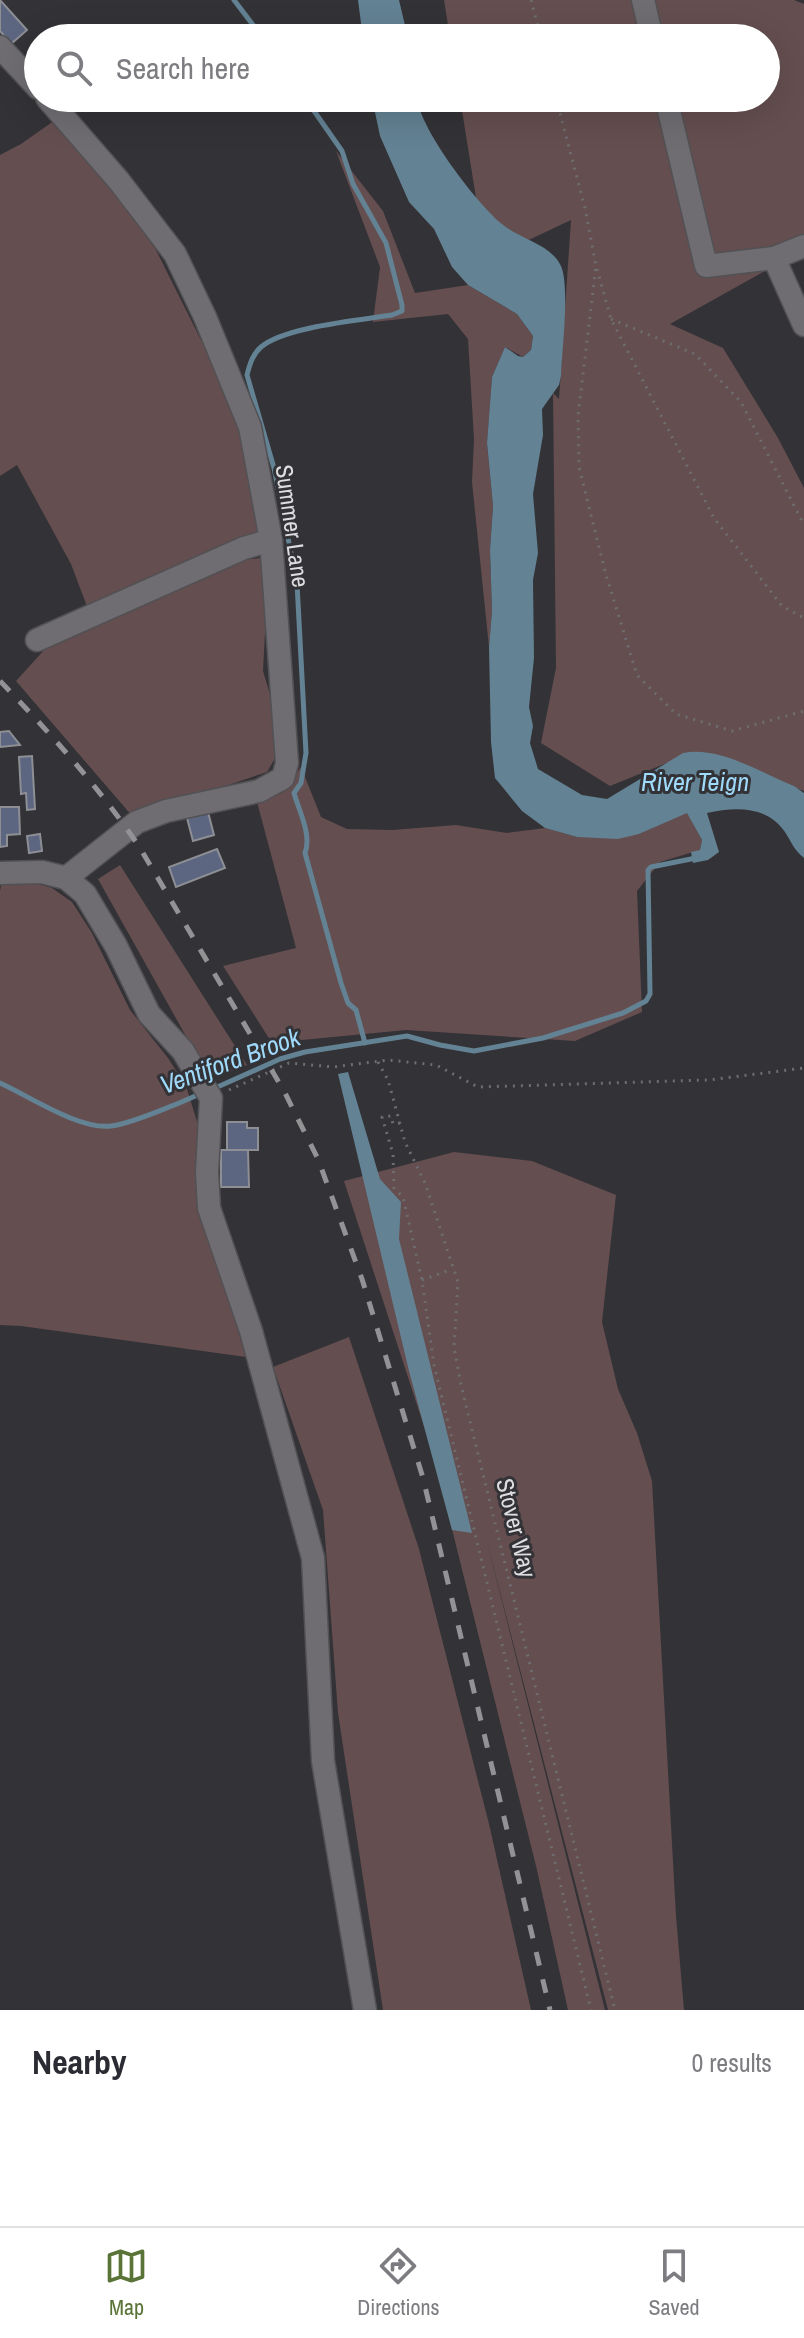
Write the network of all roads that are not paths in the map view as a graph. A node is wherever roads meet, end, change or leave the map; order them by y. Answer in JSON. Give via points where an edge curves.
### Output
{"nodes":[{"id":1,"x":643,"y":0,"type":"edge"},
{"id":2,"x":649,"y":24,"type":"edge"},
{"id":3,"x":0,"y":47,"type":"edge"},
{"id":4,"x":24,"y":73,"type":"edge"},
{"id":5,"x":59,"y":112,"type":"edge"},
{"id":6,"x":669,"y":112,"type":"edge"},
{"id":7,"x":804,"y":246,"type":"edge"},
{"id":8,"x":774,"y":258,"type":"junction"},
{"id":9,"x":804,"y":325,"type":"edge"},
{"id":10,"x":271,"y":540,"type":"junction"},
{"id":11,"x":37,"y":640,"type":"dead end"},
{"id":12,"x":0,"y":873,"type":"edge"},
{"id":13,"x":66,"y":878,"type":"junction"},
{"id":14,"x":365,"y":2010,"type":"edge"}],
"edges":[{"from":1,"to":2,"type":"street"},
{"from":3,"to":4,"type":"street"},
{"from":5,"to":10,"type":"street","name":"Summer Lane","via":[[175,254],[250,427]]},
{"from":6,"to":8,"type":"street","via":[[706,266]]},
{"from":7,"to":8,"type":"street"},
{"from":8,"to":9,"type":"street"},
{"from":10,"to":11,"type":"street"},
{"from":10,"to":13,"type":"street","name":"Summer Lane","via":[[287,763],[283,778],[259,791],[137,822]]},
{"from":12,"to":13,"type":"street","via":[[42,872]]},
{"from":13,"to":14,"type":"street","via":[[85,894],[149,1014],[183,1051],[207,1090],[209,1208],[251,1331],[313,1558],[323,1761]]}]}
